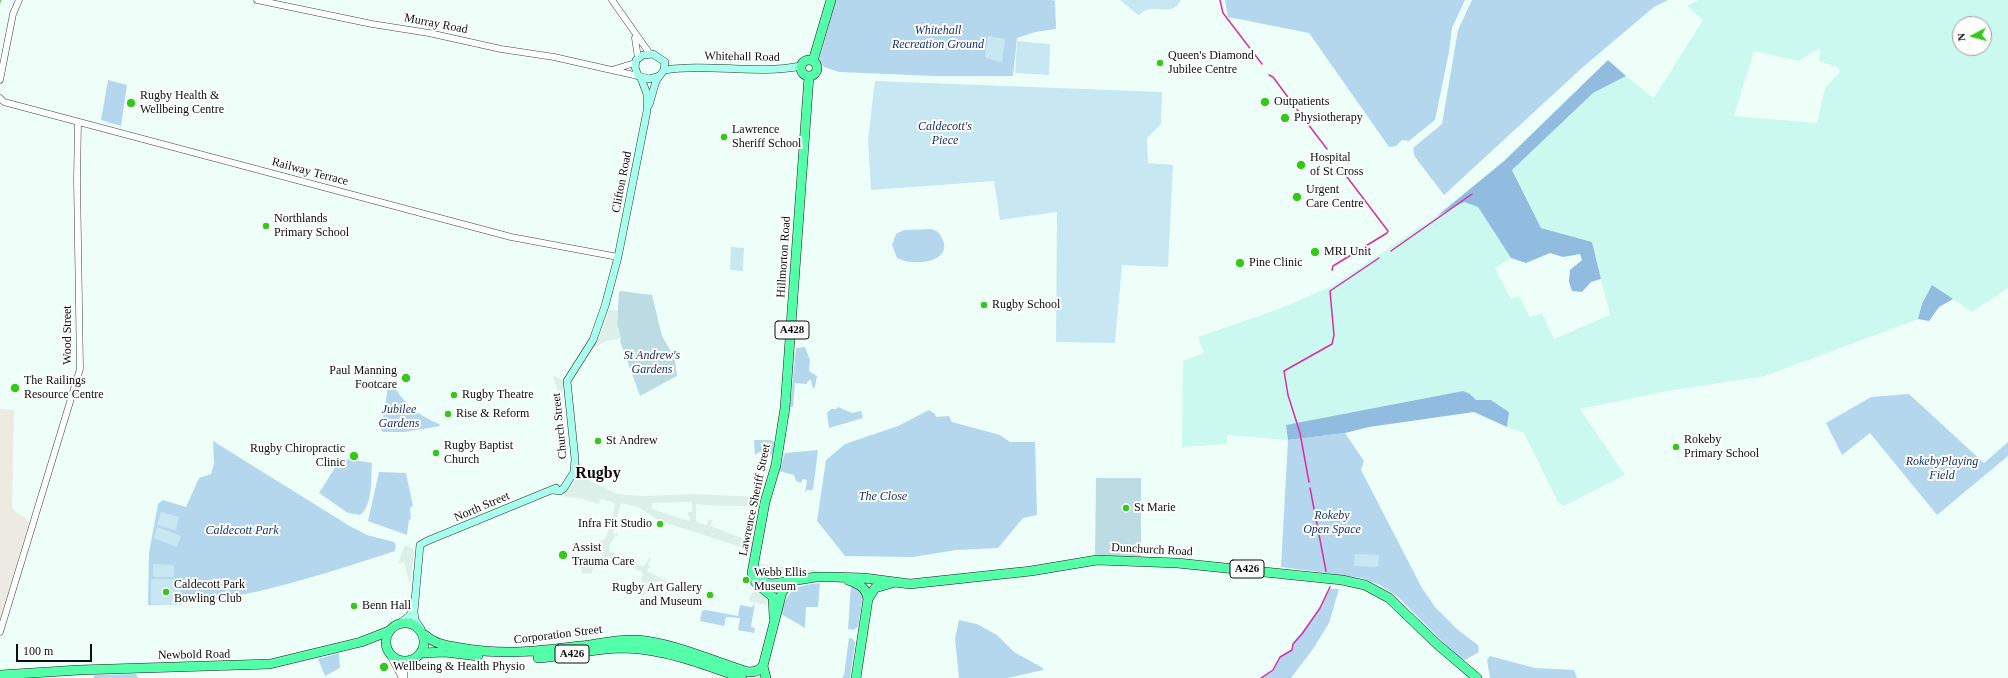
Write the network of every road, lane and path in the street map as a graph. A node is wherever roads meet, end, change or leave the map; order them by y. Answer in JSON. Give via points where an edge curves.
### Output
{"nodes":[{"id":1,"x":19,"y":0,"type":"edge"},
{"id":2,"x":256,"y":0,"type":"edge"},
{"id":3,"x":612,"y":0,"type":"edge"},
{"id":4,"x":831,"y":0,"type":"edge"},
{"id":5,"x":634,"y":32,"type":"junction"},
{"id":6,"x":650,"y":54,"type":"junction"},
{"id":7,"x":637,"y":60,"type":"junction"},
{"id":8,"x":813,"y":61,"type":"junction"},
{"id":9,"x":665,"y":62,"type":"junction"},
{"id":10,"x":801,"y":66,"type":"junction"},
{"id":11,"x":683,"y":67,"type":"junction"},
{"id":12,"x":612,"y":69,"type":"junction"},
{"id":13,"x":662,"y":73,"type":"junction"},
{"id":14,"x":809,"y":76,"type":"junction"},
{"id":15,"x":640,"y":77,"type":"junction"},
{"id":16,"x":0,"y":80,"type":"edge"},
{"id":17,"x":0,"y":98,"type":"edge"},
{"id":18,"x":647,"y":111,"type":"junction"},
{"id":19,"x":78,"y":122,"type":"junction"},
{"id":20,"x":618,"y":257,"type":"junction"},
{"id":21,"x":780,"y":438,"type":"joint"},
{"id":22,"x":553,"y":490,"type":"joint"},
{"id":23,"x":754,"y":565,"type":"junction"},
{"id":24,"x":842,"y":578,"type":"junction"},
{"id":25,"x":792,"y":581,"type":"junction"},
{"id":26,"x":895,"y":583,"type":"junction"},
{"id":27,"x":868,"y":599,"type":"junction"},
{"id":28,"x":414,"y":607,"type":"junction"},
{"id":29,"x":774,"y":617,"type":"junction"},
{"id":30,"x":399,"y":624,"type":"junction"},
{"id":31,"x":389,"y":631,"type":"junction"},
{"id":32,"x":0,"y":632,"type":"edge"},
{"id":33,"x":423,"y":632,"type":"junction"},
{"id":34,"x":361,"y":642,"type":"junction"},
{"id":35,"x":421,"y":652,"type":"junction"},
{"id":36,"x":389,"y":654,"type":"junction"},
{"id":37,"x":484,"y":654,"type":"junction"},
{"id":38,"x":408,"y":661,"type":"junction"},
{"id":39,"x":763,"y":666,"type":"junction"},
{"id":40,"x":0,"y":675,"type":"edge"},
{"id":41,"x":403,"y":678,"type":"edge"},
{"id":42,"x":742,"y":678,"type":"edge"},
{"id":43,"x":766,"y":678,"type":"edge"},
{"id":44,"x":856,"y":678,"type":"edge"},
{"id":45,"x":1477,"y":678,"type":"edge"}],
"edges":[{"from":1,"to":16,"type":"street","via":[[13,14]]},
{"from":2,"to":12,"type":"street","name":"Murray Road"},
{"from":3,"to":5,"type":"street","name":"Clifton Road"},
{"from":4,"to":8,"type":"highway"},
{"from":5,"to":6,"type":"street","name":"Clifton Road"},
{"from":5,"to":7,"type":"street","name":"Clifton Road"},
{"from":6,"to":7,"type":"main road"},
{"from":6,"to":9,"type":"main road","name":"Clifton Road","via":[[660,56]]},
{"from":7,"to":12,"type":"street","name":"Murray Road","via":[[622,68]]},
{"from":7,"to":15,"type":"main road","name":"Clifton Road","via":[[635,67]]},
{"from":8,"to":10,"type":"highway","via":[[806,60]]},
{"from":8,"to":14,"type":"highway","via":[[817,69]]},
{"from":9,"to":11,"type":"main road","name":"Whitehall Road"},
{"from":9,"to":13,"type":"main road","name":"Clifton Road"},
{"from":10,"to":11,"type":"main road","name":"Whitehall Road","via":[[782,70]]},
{"from":10,"to":14,"type":"highway","via":[[803,73]]},
{"from":11,"to":13,"type":"main road","name":"Whitehall Road"},
{"from":12,"to":15,"type":"street","name":"Murray Road"},
{"from":13,"to":15,"type":"main road","via":[[649,78]]},
{"from":13,"to":18,"type":"main road","name":"Clifton Road"},
{"from":14,"to":21,"type":"highway","name":"Hillmorton Road","number":"A428","via":[[795,258],[792,336]]},
{"from":15,"to":18,"type":"main road","name":"Clifton Road","via":[[648,94]]},
{"from":17,"to":19,"type":"street","name":"Railway Terrace","via":[[4,102]]},
{"from":18,"to":20,"type":"main road","name":"Clifton Road"},
{"from":19,"to":20,"type":"street","name":"Railway Terrace","via":[[510,236]]},
{"from":19,"to":32,"type":"street","name":"Wood Street","via":[[80,369]]},
{"from":20,"to":22,"type":"main road","name":"Church Street","via":[[593,340],[567,381],[575,464],[573,474],[567,483]]},
{"from":21,"to":23,"type":"highway","name":"Lawrence Sheriff Street","number":"A428"},
{"from":22,"to":28,"type":"main road","name":"North Street","via":[[420,545]]},
{"from":23,"to":25,"type":"highway","name":"Lawrence Sheriff Street","via":[[758,578],[767,584]]},
{"from":23,"to":29,"type":"highway","name":"Lawrence Sheriff Street","number":"A428","via":[[754,580],[774,600]]},
{"from":24,"to":25,"type":"highway","name":"Dunchurch Road","via":[[816,577]]},
{"from":24,"to":26,"type":"highway","name":"Dunchurch Road","number":"A426","via":[[870,578]]},
{"from":24,"to":27,"type":"highway","via":[[859,584],[867,593]]},
{"from":25,"to":29,"type":"highway","via":[[782,592]]},
{"from":26,"to":27,"type":"highway","number":"A426","via":[[875,588]]},
{"from":26,"to":45,"type":"highway","name":"Dunchurch Road","number":"A426","via":[[910,584],[1012,574],[1097,560],[1177,563],[1342,580],[1365,585],[1389,598]]},
{"from":27,"to":44,"type":"highway"},
{"from":28,"to":30,"type":"main road","via":[[409,616]]},
{"from":28,"to":33,"type":"main road","via":[[415,620]]},
{"from":29,"to":39,"type":"highway","number":"A428"},
{"from":30,"to":31,"type":"highway"},
{"from":30,"to":33,"type":"highway","number":"A426","via":[[416,624]]},
{"from":31,"to":34,"type":"highway","name":"Newbold Road"},
{"from":31,"to":36,"type":"highway","via":[[385,642]]},
{"from":33,"to":35,"type":"highway","via":[[426,640]]},
{"from":33,"to":37,"type":"highway","name":"Corporation Street","number":"A426","via":[[434,642],[442,645]]},
{"from":34,"to":36,"type":"highway","name":"Newbold Road","via":[[378,644]]},
{"from":34,"to":40,"type":"highway","name":"Newbold Road","via":[[270,664]]},
{"from":35,"to":37,"type":"highway","name":"Corporation Street","number":"A426"},
{"from":35,"to":38,"type":"highway"},
{"from":36,"to":38,"type":"highway"},
{"from":36,"to":41,"type":"street"},
{"from":37,"to":39,"type":"highway","name":"Corporation Street","number":"A426","via":[[518,653],[616,640],[636,640],[666,645],[749,672],[760,670]]},
{"from":37,"to":42,"type":"highway","name":"Corporation Street","number":"A426","via":[[522,659],[623,648],[667,654]]},
{"from":38,"to":41,"type":"street"},
{"from":39,"to":43,"type":"highway","number":"A428"}]}
